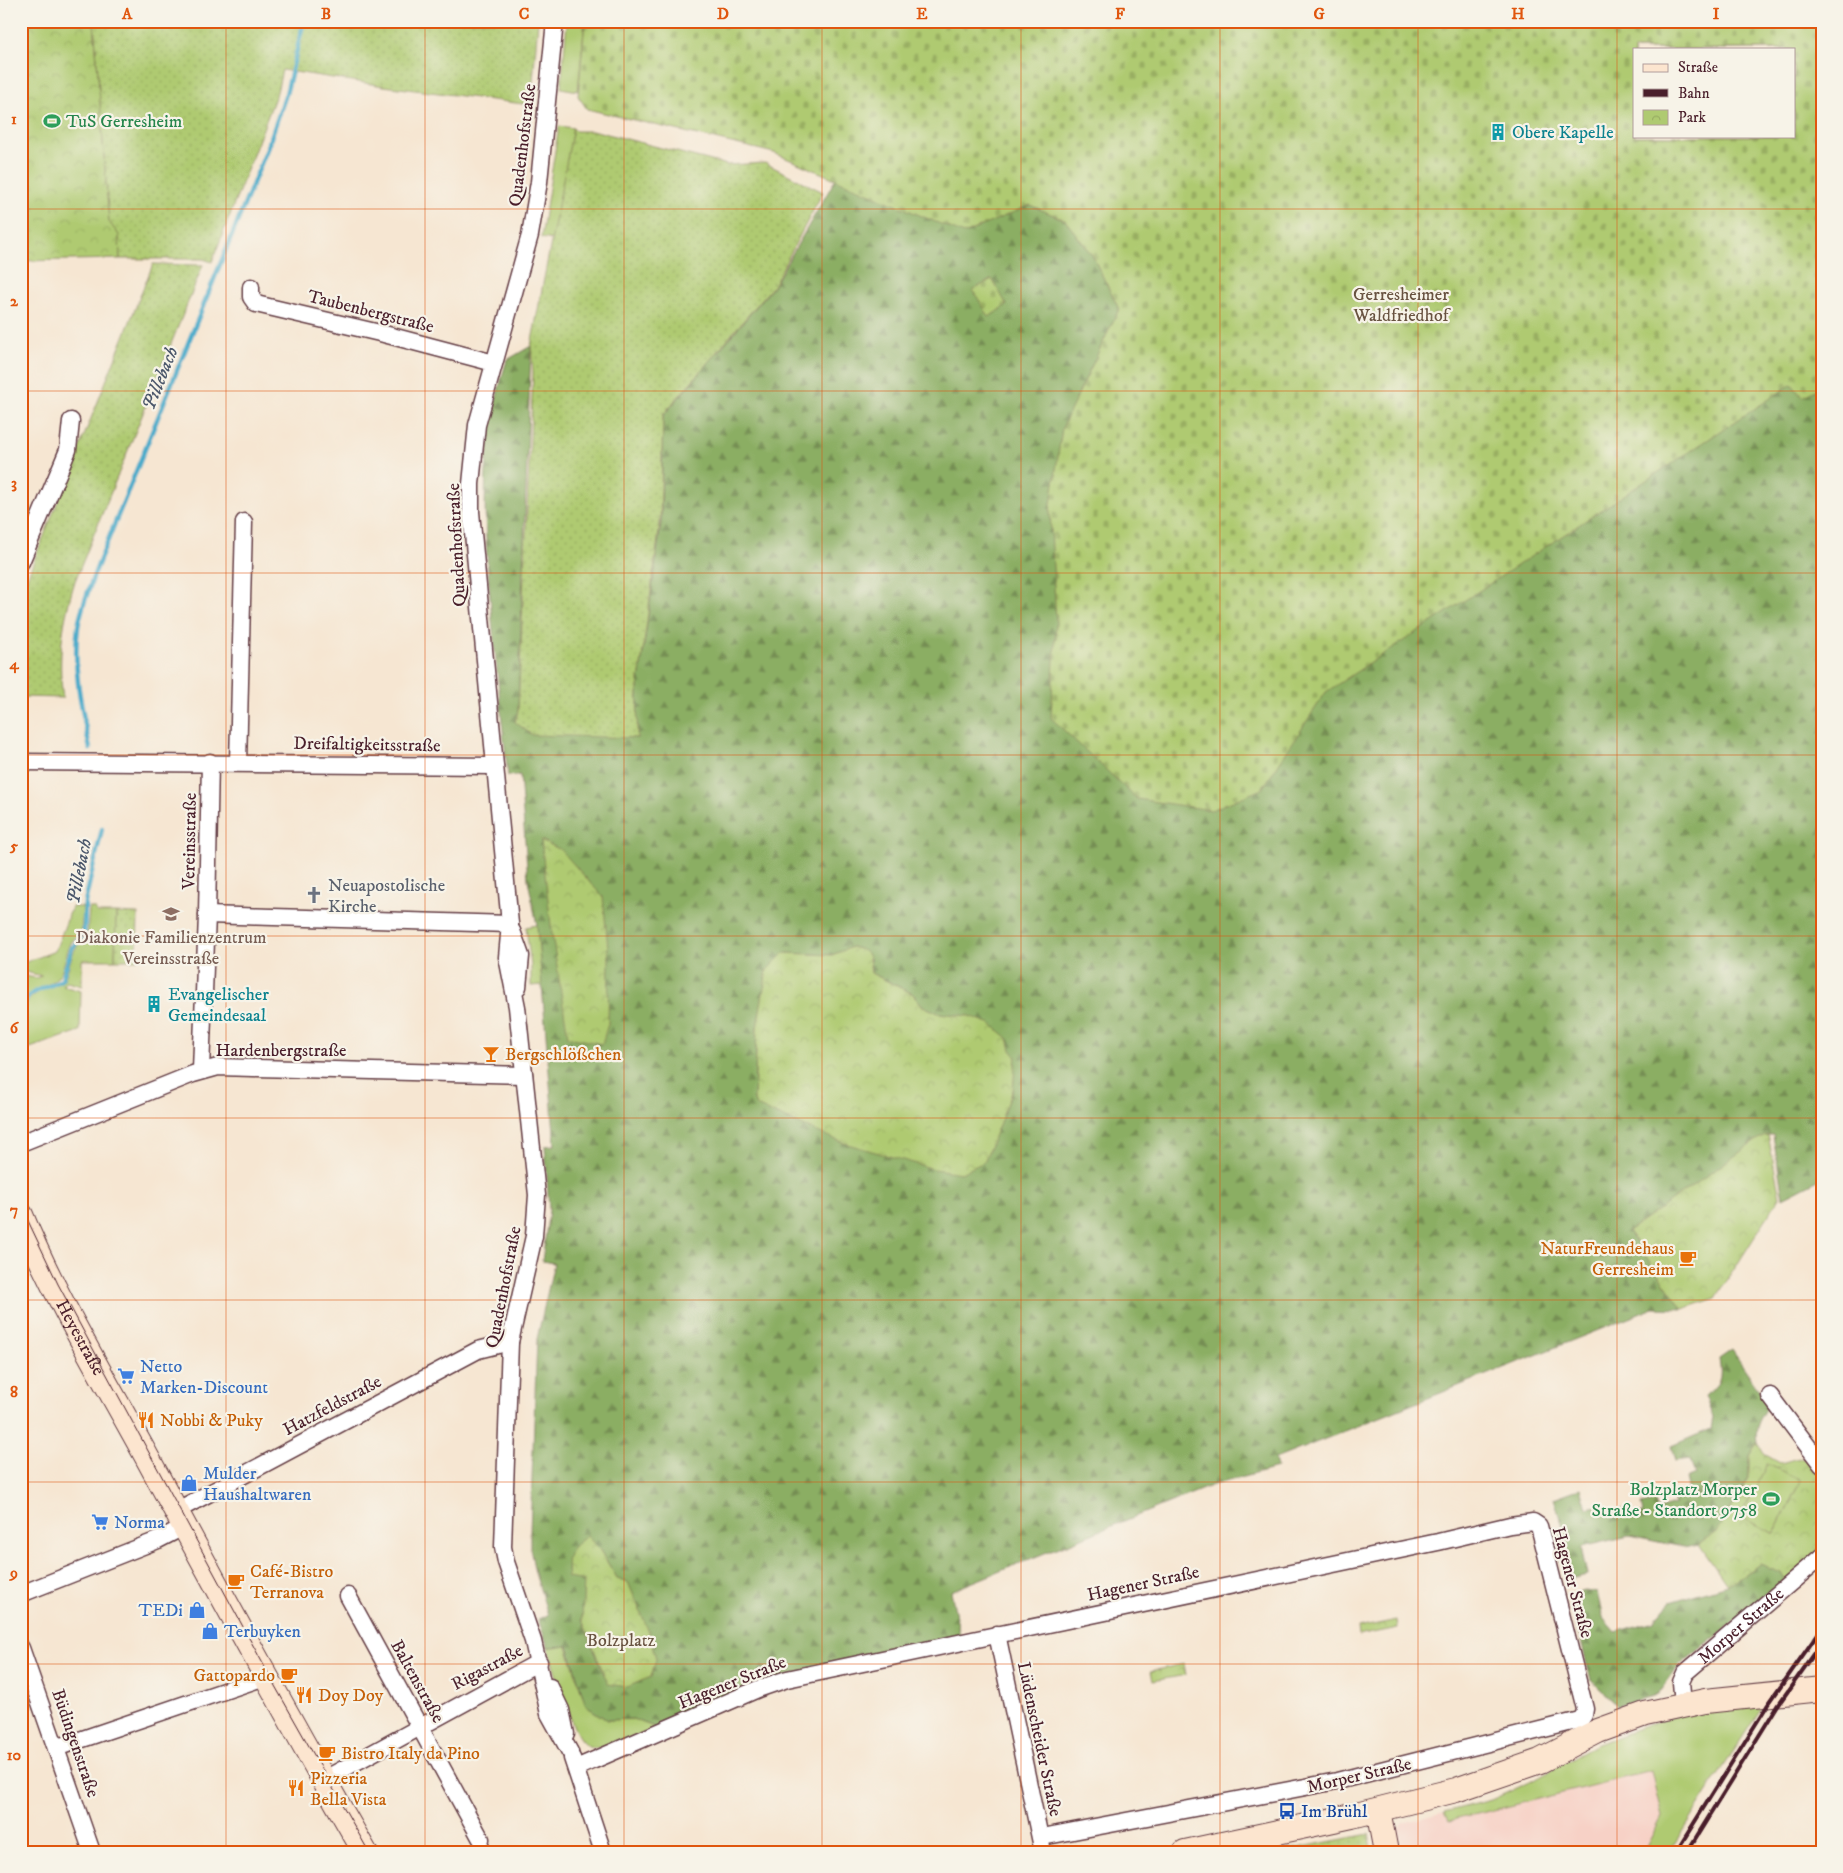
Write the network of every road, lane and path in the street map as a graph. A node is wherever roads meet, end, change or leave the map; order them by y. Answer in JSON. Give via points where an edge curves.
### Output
{"nodes":[{"id":1,"x":555,"y":21,"type":"edge"},
{"id":2,"x":250,"y":287,"type":"dead end"},
{"id":3,"x":494,"y":363,"type":"junction"},
{"id":4,"x":71,"y":422,"type":"dead end"},
{"id":5,"x":244,"y":522,"type":"dead end"},
{"id":6,"x":21,"y":562,"type":"edge"},
{"id":7,"x":21,"y":762,"type":"edge"},
{"id":8,"x":210,"y":762,"type":"junction"},
{"id":9,"x":238,"y":763,"type":"junction"},
{"id":10,"x":495,"y":766,"type":"junction"},
{"id":11,"x":207,"y":915,"type":"junction"},
{"id":12,"x":510,"y":924,"type":"junction"},
{"id":13,"x":201,"y":1070,"type":"junction"},
{"id":14,"x":524,"y":1075,"type":"junction"},
{"id":15,"x":21,"y":1143,"type":"edge"},
{"id":16,"x":21,"y":1215,"type":"edge"},
{"id":17,"x":510,"y":1342,"type":"junction"},
{"id":18,"x":1770,"y":1396,"type":"dead end"},
{"id":19,"x":1822,"y":1465,"type":"edge"},
{"id":20,"x":180,"y":1519,"type":"junction"},
{"id":21,"x":1822,"y":1556,"type":"edge"},
{"id":22,"x":21,"y":1594,"type":"edge"},
{"id":23,"x":348,"y":1596,"type":"dead end"},
{"id":24,"x":998,"y":1634,"type":"junction"},
{"id":25,"x":21,"y":1648,"type":"edge"},
{"id":26,"x":539,"y":1662,"type":"junction"},
{"id":27,"x":266,"y":1677,"type":"junction"},
{"id":28,"x":1822,"y":1689,"type":"edge"},
{"id":29,"x":1683,"y":1705,"type":"junction"},
{"id":30,"x":1584,"y":1715,"type":"joint"},
{"id":31,"x":420,"y":1726,"type":"junction"},
{"id":32,"x":56,"y":1748,"type":"junction"},
{"id":33,"x":573,"y":1760,"type":"junction"},
{"id":34,"x":323,"y":1780,"type":"junction"},
{"id":35,"x":1378,"y":1810,"type":"junction"},
{"id":36,"x":481,"y":1839,"type":"dead end"},
{"id":37,"x":1042,"y":1844,"type":"edge"},
{"id":38,"x":359,"y":1851,"type":"edge"},
{"id":39,"x":92,"y":1852,"type":"edge"},
{"id":40,"x":603,"y":1852,"type":"edge"},
{"id":41,"x":1185,"y":1852,"type":"edge"},
{"id":42,"x":1386,"y":1852,"type":"edge"}],
"edges":[{"from":1,"to":3,"type":"street","name":"Quadenhofstraße","via":[[543,149],[530,235]]},
{"from":2,"to":3,"type":"street","name":"Taubenbergstraße","via":[[256,304]]},
{"from":3,"to":10,"type":"street","name":"Quadenhofstraße","via":[[477,425],[471,512]]},
{"from":4,"to":6,"type":"street","via":[[68,450]]},
{"from":5,"to":9,"type":"street"},
{"from":7,"to":8,"type":"street","name":"Dreifaltigkeitsstraße"},
{"from":8,"to":9,"type":"street","name":"Dreifaltigkeitsstraße"},
{"from":8,"to":11,"type":"street","name":"Vereinsstraße"},
{"from":9,"to":10,"type":"street","name":"Dreifaltigkeitsstraße"},
{"from":10,"to":12,"type":"street","name":"Quadenhofstraße"},
{"from":11,"to":12,"type":"street"},
{"from":11,"to":13,"type":"street","name":"Vereinsstraße"},
{"from":12,"to":14,"type":"street","name":"Quadenhofstraße","via":[[507,957],[517,1004]]},
{"from":13,"to":14,"type":"street","name":"Hardenbergstraße","via":[[218,1067]]},
{"from":13,"to":15,"type":"street","name":"Hardenbergstraße"},
{"from":14,"to":17,"type":"street","name":"Quadenhofstraße","via":[[536,1178],[536,1214],[529,1262]]},
{"from":16,"to":20,"type":"street","name":"Heyestraße","via":[[50,1277]]},
{"from":17,"to":20,"type":"street","name":"Hatzfeldstraße","via":[[478,1350]]},
{"from":17,"to":26,"type":"street","name":"Quadenhofstraße","via":[[503,1547]]},
{"from":18,"to":19,"type":"street"},
{"from":20,"to":22,"type":"street","name":"Hatzfeldstraße","via":[[158,1540]]},
{"from":20,"to":27,"type":"street","name":"Heyestraße"},
{"from":21,"to":29,"type":"street","name":"Morper Straße","via":[[1685,1673],[1681,1682]]},
{"from":23,"to":31,"type":"street","name":"Baltenstraße"},
{"from":24,"to":30,"type":"street","name":"Hagener Straße","via":[[1533,1522],[1539,1526],[1547,1552]]},
{"from":24,"to":33,"type":"street","name":"Hagener Straße","via":[[787,1679]]},
{"from":24,"to":37,"type":"street","name":"Lüdenscheider Straße"},
{"from":25,"to":32,"type":"street","name":"Büdingenstraße"},
{"from":26,"to":31,"type":"street","name":"Rigastraße"},
{"from":26,"to":33,"type":"street","name":"Quadenhofstraße","via":[[549,1714]]},
{"from":27,"to":32,"type":"street"},
{"from":27,"to":34,"type":"street","name":"Heyestraße"},
{"from":28,"to":29,"type":"street"},
{"from":29,"to":35,"type":"street","via":[[1615,1724],[1513,1772]]},
{"from":30,"to":37,"type":"street","name":"Morper Straße","via":[[1580,1720],[1337,1781]]},
{"from":31,"to":34,"type":"street","name":"Rigastraße"},
{"from":31,"to":36,"type":"street","name":"Baltenstraße"},
{"from":32,"to":39,"type":"street","name":"Büdingenstraße"},
{"from":33,"to":40,"type":"street","name":"Quadenhofstraße"},
{"from":34,"to":38,"type":"street","name":"Heyestraße"},
{"from":35,"to":41,"type":"street"},
{"from":35,"to":42,"type":"street"}]}
